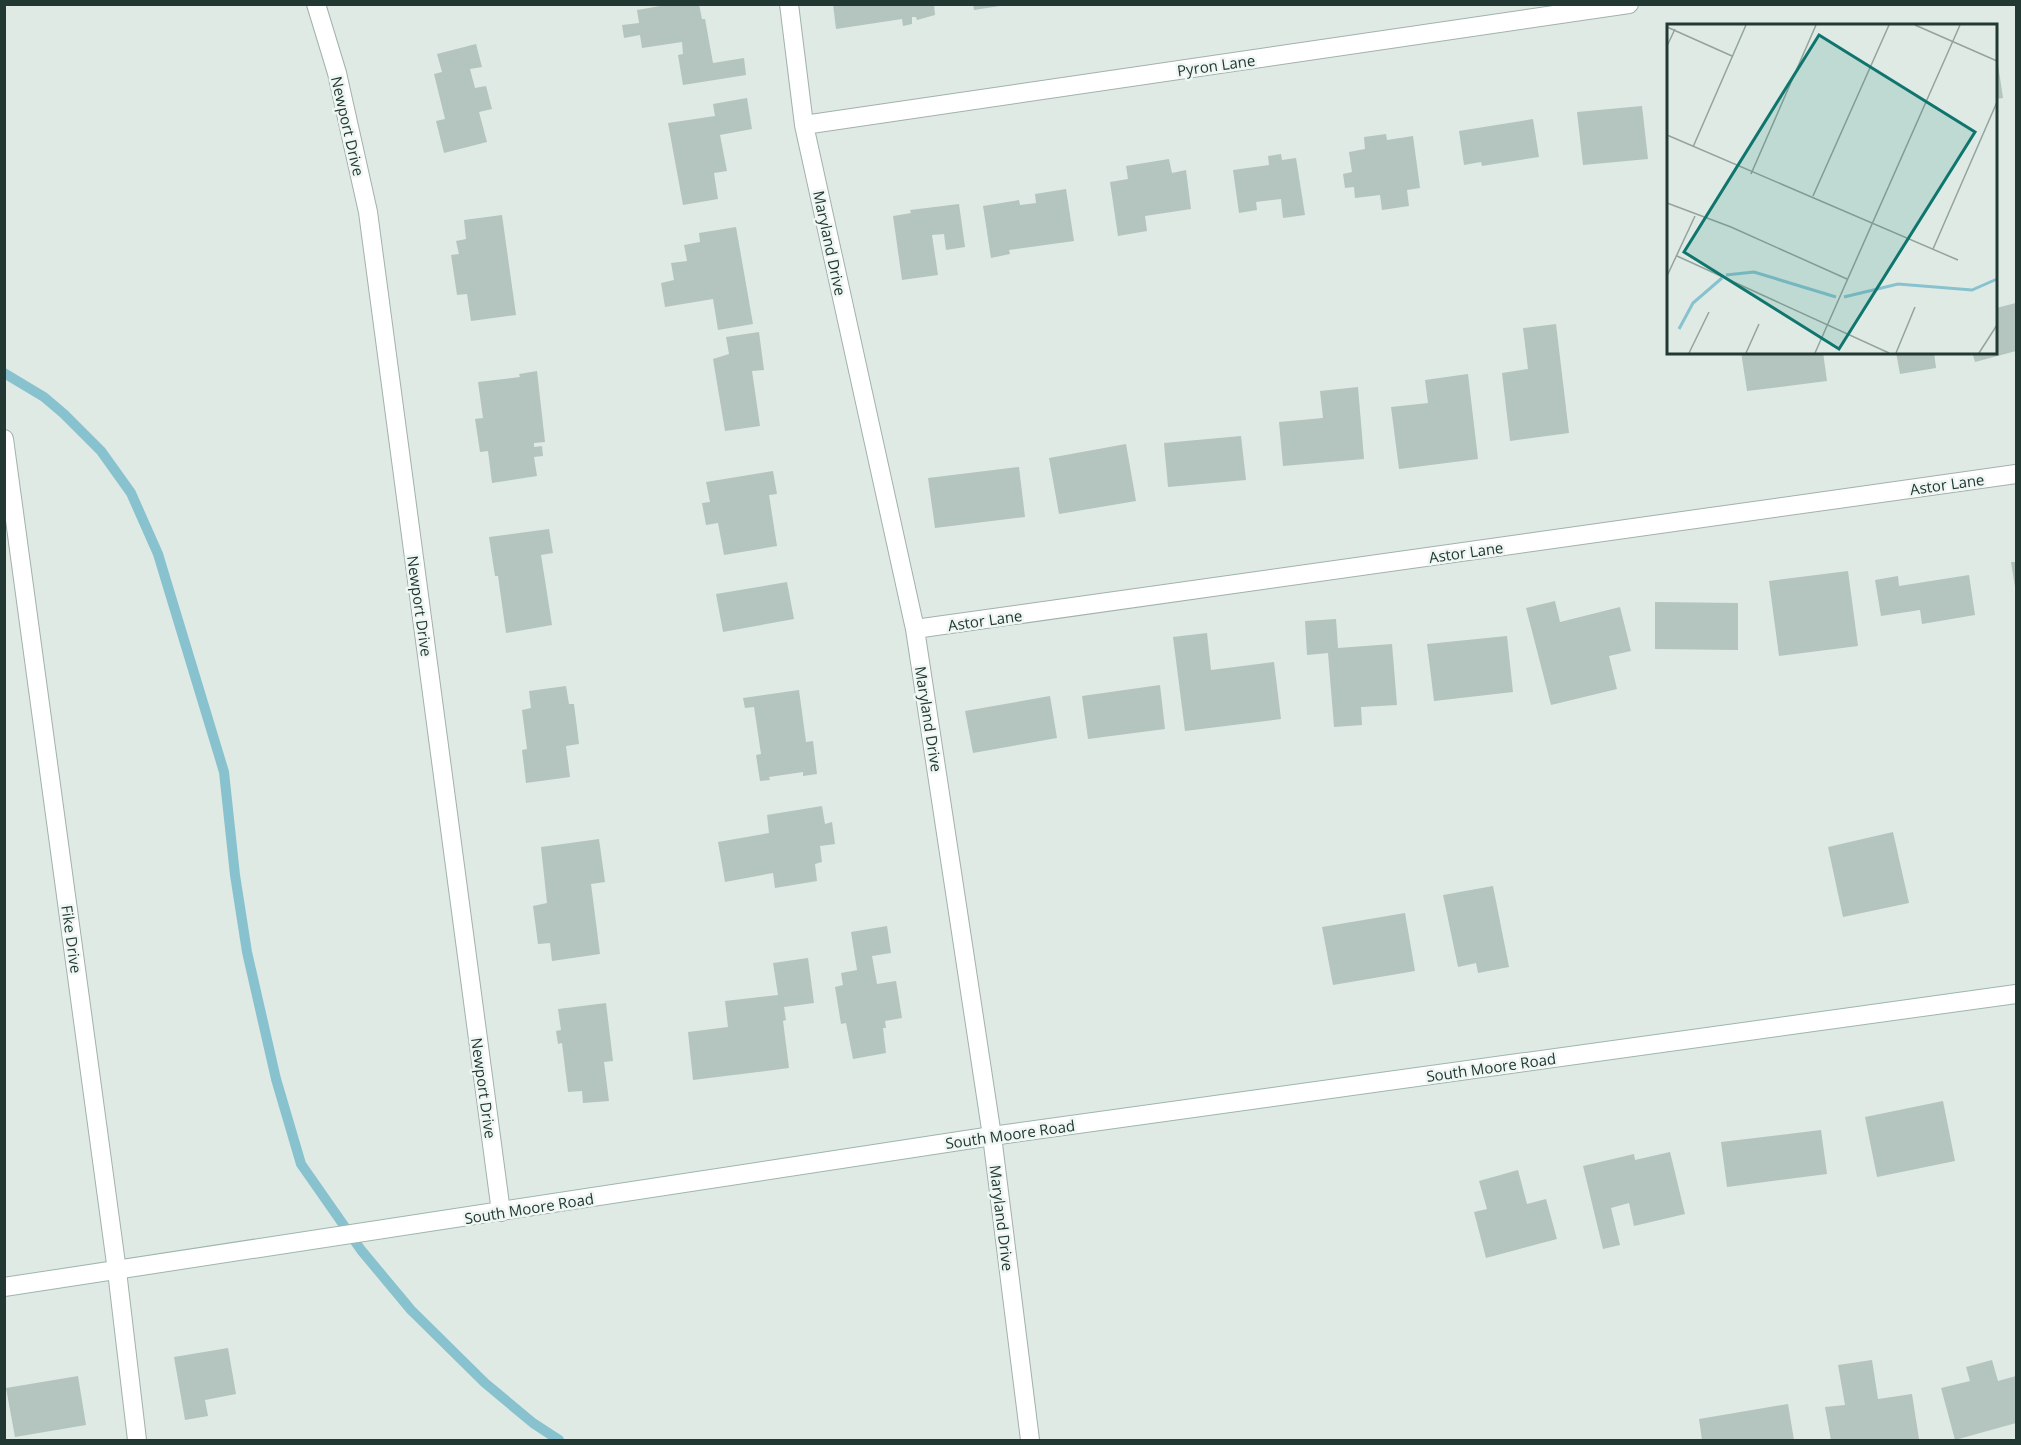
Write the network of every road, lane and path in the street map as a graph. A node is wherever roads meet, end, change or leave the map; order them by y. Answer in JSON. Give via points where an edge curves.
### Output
{"nodes":[{"id":1,"x":316,"y":4,"type":"edge"},
{"id":2,"x":789,"y":4,"type":"edge"},
{"id":3,"x":1629,"y":4,"type":"edge"},
{"id":4,"x":804,"y":125,"type":"junction"},
{"id":5,"x":4,"y":439,"type":"edge"},
{"id":6,"x":2016,"y":474,"type":"edge"},
{"id":7,"x":915,"y":629,"type":"junction"},
{"id":8,"x":2016,"y":994,"type":"edge"},
{"id":9,"x":992,"y":1136,"type":"junction"},
{"id":10,"x":501,"y":1212,"type":"junction"},
{"id":11,"x":117,"y":1271,"type":"junction"},
{"id":12,"x":4,"y":1287,"type":"edge"},
{"id":13,"x":136,"y":1440,"type":"edge"},
{"id":14,"x":1030,"y":1440,"type":"edge"}],
"edges":[{"from":1,"to":10,"type":"street","name":"Newport Drive","via":[[337,73],[368,212]]},
{"from":2,"to":4,"type":"street","name":"Maryland Drive"},
{"from":3,"to":4,"type":"street","name":"Pyron Lane"},
{"from":4,"to":7,"type":"street","name":"Maryland Drive"},
{"from":5,"to":11,"type":"street","name":"Fike Drive"},
{"from":6,"to":7,"type":"street","name":"Astor Lane"},
{"from":7,"to":9,"type":"street","name":"Maryland Drive"},
{"from":8,"to":9,"type":"street","name":"South Moore Road"},
{"from":9,"to":10,"type":"street","name":"South Moore Road"},
{"from":9,"to":14,"type":"street","name":"Maryland Drive"},
{"from":10,"to":11,"type":"street","name":"South Moore Road"},
{"from":11,"to":12,"type":"street","name":"South Moore Road"},
{"from":11,"to":13,"type":"street","name":"Fike Drive"}]}
